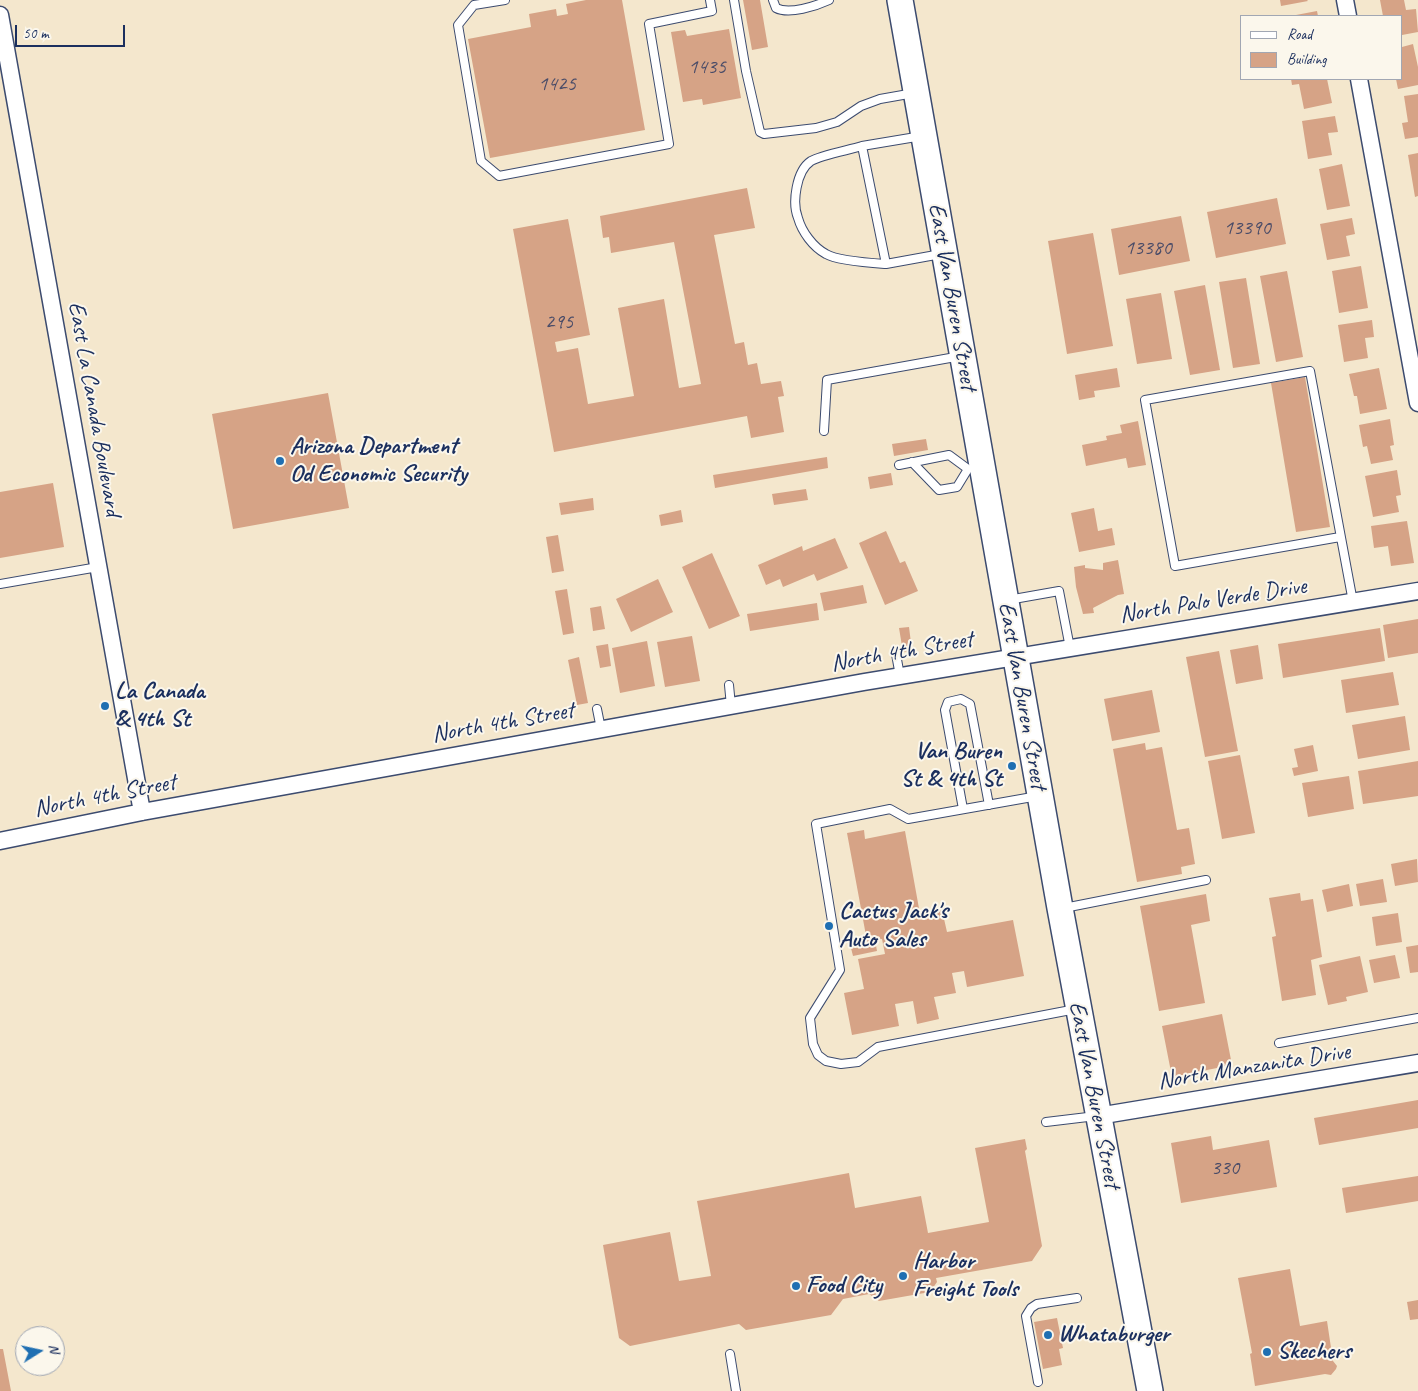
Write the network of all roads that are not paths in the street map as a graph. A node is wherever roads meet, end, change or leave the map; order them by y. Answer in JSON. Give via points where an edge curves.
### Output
{"nodes":[{"id":1,"x":505,"y":0,"type":"edge"},
{"id":2,"x":710,"y":0,"type":"edge"},
{"id":3,"x":734,"y":0,"type":"edge"},
{"id":4,"x":773,"y":0,"type":"edge"},
{"id":5,"x":829,"y":0,"type":"edge"},
{"id":6,"x":900,"y":0,"type":"edge"},
{"id":7,"x":1345,"y":0,"type":"edge"},
{"id":8,"x":0,"y":14,"type":"edge"},
{"id":9,"x":1348,"y":15,"type":"edge"},
{"id":10,"x":1359,"y":80,"type":"edge"},
{"id":11,"x":916,"y":93,"type":"junction"},
{"id":12,"x":924,"y":136,"type":"junction"},
{"id":13,"x":862,"y":146,"type":"junction"},
{"id":14,"x":944,"y":253,"type":"junction"},
{"id":15,"x":886,"y":264,"type":"junction"},
{"id":16,"x":962,"y":356,"type":"junction"},
{"id":17,"x":1418,"y":403,"type":"edge"},
{"id":18,"x":824,"y":431,"type":"dead end"},
{"id":19,"x":912,"y":462,"type":"junction"},
{"id":20,"x":899,"y":465,"type":"dead end"},
{"id":21,"x":975,"y":467,"type":"junction"},
{"id":22,"x":1340,"y":537,"type":"junction"},
{"id":23,"x":98,"y":567,"type":"junction"},
{"id":24,"x":0,"y":584,"type":"edge"},
{"id":25,"x":1418,"y":592,"type":"edge"},
{"id":26,"x":1006,"y":600,"type":"junction"},
{"id":27,"x":1352,"y":602,"type":"junction"},
{"id":28,"x":1070,"y":648,"type":"junction"},
{"id":29,"x":896,"y":654,"type":"dead end"},
{"id":30,"x":1016,"y":656,"type":"junction"},
{"id":31,"x":900,"y":676,"type":"junction"},
{"id":32,"x":729,"y":685,"type":"dead end"},
{"id":33,"x":731,"y":706,"type":"junction"},
{"id":34,"x":597,"y":709,"type":"dead end"},
{"id":35,"x":601,"y":729,"type":"junction"},
{"id":36,"x":1040,"y":796,"type":"junction"},
{"id":37,"x":989,"y":805,"type":"junction"},
{"id":38,"x":963,"y":809,"type":"junction"},
{"id":39,"x":142,"y":812,"type":"junction"},
{"id":40,"x":0,"y":841,"type":"edge"},
{"id":41,"x":1206,"y":880,"type":"dead end"},
{"id":42,"x":1060,"y":908,"type":"junction"},
{"id":43,"x":1078,"y":1008,"type":"junction"},
{"id":44,"x":1418,"y":1018,"type":"edge"},
{"id":45,"x":1279,"y":1043,"type":"dead end"},
{"id":46,"x":1418,"y":1063,"type":"edge"},
{"id":47,"x":1098,"y":1116,"type":"junction"},
{"id":48,"x":1046,"y":1122,"type":"dead end"},
{"id":49,"x":1077,"y":1298,"type":"dead end"},
{"id":50,"x":730,"y":1354,"type":"dead end"},
{"id":51,"x":1038,"y":1382,"type":"dead end"},
{"id":52,"x":736,"y":1391,"type":"edge"},
{"id":53,"x":1150,"y":1391,"type":"edge"}],
"edges":[{"from":1,"to":2,"type":"lane","via":[[474,5],[458,25],[482,161],[499,176],[669,144],[649,24],[712,11]]},
{"from":3,"to":11,"type":"lane","via":[[760,132],[816,128],[837,122],[861,106],[880,99]]},
{"from":4,"to":5,"type":"lane","via":[[776,8],[782,11],[817,6]]},
{"from":6,"to":11,"type":"main road","name":"East Van Buren Street"},
{"from":7,"to":9,"type":"street"},
{"from":8,"to":23,"type":"street","name":"East La Canada Boulevard"},
{"from":10,"to":17,"type":"street"},
{"from":11,"to":12,"type":"main road","name":"East Van Buren Street"},
{"from":12,"to":13,"type":"lane"},
{"from":12,"to":14,"type":"main road","name":"East Van Buren Street"},
{"from":13,"to":15,"type":"lane"},
{"from":13,"to":15,"type":"lane","via":[[811,161],[806,166],[796,189],[797,217],[814,244],[827,254]]},
{"from":14,"to":15,"type":"lane"},
{"from":14,"to":16,"type":"main road","name":"East Van Buren Street"},
{"from":16,"to":18,"type":"lane","via":[[827,380]]},
{"from":16,"to":21,"type":"main road","name":"East Van Buren Street"},
{"from":19,"to":20,"type":"lane"},
{"from":19,"to":21,"type":"lane","via":[[950,455]]},
{"from":19,"to":21,"type":"lane","via":[[939,490],[957,487]]},
{"from":21,"to":26,"type":"main road","name":"East Van Buren Street"},
{"from":22,"to":22,"type":"lane","via":[[1310,371],[1145,400],[1175,566]]},
{"from":22,"to":27,"type":"lane"},
{"from":23,"to":24,"type":"lane"},
{"from":23,"to":39,"type":"street","name":"East La Canada Boulevard"},
{"from":25,"to":27,"type":"street","name":"North Palo Verde Drive"},
{"from":26,"to":28,"type":"lane","via":[[1059,591]]},
{"from":26,"to":30,"type":"main road","name":"East Van Buren Street"},
{"from":27,"to":28,"type":"street","name":"North Palo Verde Drive"},
{"from":28,"to":30,"type":"street","name":"North Palo Verde Drive"},
{"from":29,"to":31,"type":"lane"},
{"from":30,"to":31,"type":"street","name":"North 4th Street"},
{"from":30,"to":36,"type":"main road","name":"East Van Buren Street"},
{"from":31,"to":33,"type":"street","name":"North 4th Street"},
{"from":32,"to":33,"type":"lane"},
{"from":33,"to":35,"type":"street","name":"North 4th Street"},
{"from":34,"to":35,"type":"lane"},
{"from":35,"to":39,"type":"street","name":"North 4th Street"},
{"from":36,"to":37,"type":"lane"},
{"from":36,"to":42,"type":"main road","name":"East Van Buren Street"},
{"from":37,"to":38,"type":"lane"},
{"from":37,"to":38,"type":"lane","via":[[970,704],[961,699],[948,702],[945,710]]},
{"from":38,"to":43,"type":"lane","via":[[908,819],[890,808],[816,824],[840,970],[810,1018],[813,1044],[818,1055],[826,1061],[841,1064],[858,1062],[878,1047]]},
{"from":39,"to":40,"type":"street","name":"North 4th Street"},
{"from":41,"to":42,"type":"lane"},
{"from":42,"to":43,"type":"main road","name":"East Van Buren Street"},
{"from":43,"to":47,"type":"main road","name":"East Van Buren Street"},
{"from":44,"to":45,"type":"lane"},
{"from":46,"to":47,"type":"street","name":"North Manzanita Drive"},
{"from":47,"to":48,"type":"lane"},
{"from":47,"to":53,"type":"main road","name":"East Van Buren Street"},
{"from":49,"to":51,"type":"lane","via":[[1037,1304],[1026,1316]]},
{"from":50,"to":52,"type":"lane"}]}
